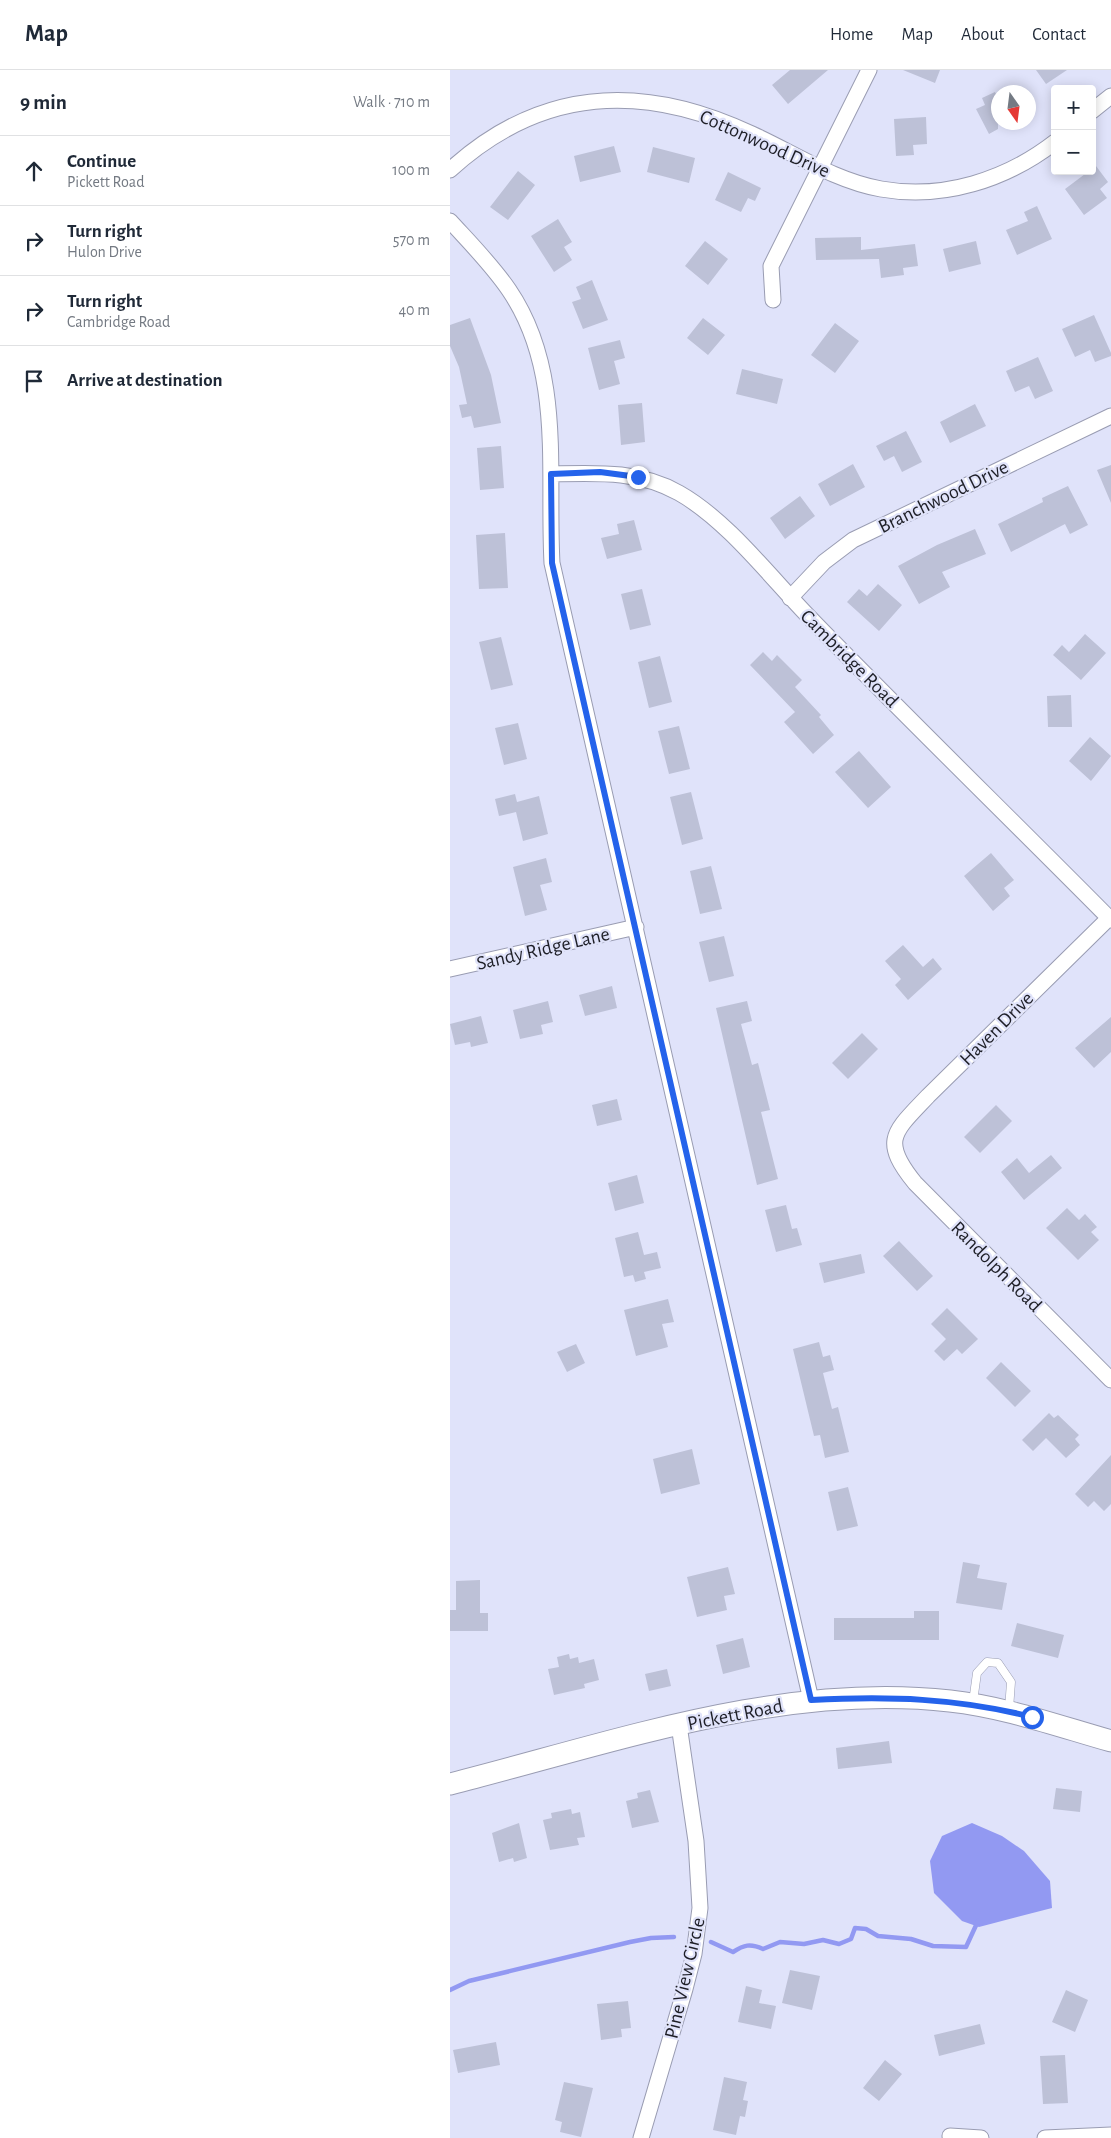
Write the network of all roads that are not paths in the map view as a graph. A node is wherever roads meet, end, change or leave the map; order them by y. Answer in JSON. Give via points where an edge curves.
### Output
{"nodes":[{"id":1,"x":869,"y":70,"type":"edge"},
{"id":2,"x":1111,"y":96,"type":"edge"},
{"id":3,"x":1096,"y":108,"type":"edge"},
{"id":4,"x":1051,"y":145,"type":"edge"},
{"id":5,"x":820,"y":168,"type":"junction"},
{"id":6,"x":450,"y":170,"type":"edge"},
{"id":7,"x":450,"y":221,"type":"edge"},
{"id":8,"x":773,"y":300,"type":"dead end"},
{"id":9,"x":1111,"y":416,"type":"edge"},
{"id":10,"x":551,"y":474,"type":"junction"},
{"id":11,"x":790,"y":598,"type":"junction"},
{"id":12,"x":1110,"y":919,"type":"edge"},
{"id":13,"x":636,"y":927,"type":"junction"},
{"id":14,"x":450,"y":969,"type":"edge"},
{"id":15,"x":894,"y":1145,"type":"joint"},
{"id":16,"x":1111,"y":1380,"type":"edge"},
{"id":17,"x":811,"y":1700,"type":"junction"},
{"id":18,"x":973,"y":1704,"type":"junction"},
{"id":19,"x":1009,"y":1711,"type":"junction"},
{"id":20,"x":679,"y":1725,"type":"junction"},
{"id":21,"x":1111,"y":1741,"type":"edge"},
{"id":22,"x":450,"y":1784,"type":"edge"},
{"id":23,"x":1111,"y":2135,"type":"edge"},
{"id":24,"x":950,"y":2136,"type":"dead end"},
{"id":25,"x":642,"y":2138,"type":"edge"},
{"id":26,"x":980,"y":2138,"type":"edge"},
{"id":27,"x":1045,"y":2138,"type":"edge"}],
"edges":[{"from":1,"to":5,"type":"street"},
{"from":2,"to":3,"type":"street"},
{"from":4,"to":5,"type":"street","name":"Cottonwood Drive","via":[[1003,174],[933,192],[880,189]]},
{"from":5,"to":6,"type":"street","name":"Cottonwood Drive","via":[[707,115],[674,106],[625,99],[578,104],[533,116],[490,140]]},
{"from":5,"to":8,"type":"street","via":[[771,266]]},
{"from":7,"to":10,"type":"street","via":[[510,291],[533,335],[546,384]]},
{"from":9,"to":11,"type":"street","name":"Branchwood Drive","via":[[853,540],[824,562]]},
{"from":10,"to":11,"type":"street","name":"Cambridge Road","via":[[620,474],[662,484],[680,493],[716,520]]},
{"from":10,"to":13,"type":"street","via":[[552,563]]},
{"from":11,"to":12,"type":"street","name":"Cambridge Road"},
{"from":12,"to":15,"type":"street","name":"Haven Drive","via":[[900,1125]]},
{"from":13,"to":14,"type":"street","name":"Sandy Ridge Lane"},
{"from":13,"to":17,"type":"street"},
{"from":15,"to":16,"type":"street","name":"Randolph Road","via":[[900,1164],[915,1183]]},
{"from":17,"to":18,"type":"street","name":"Pickett Road","via":[[910,1697]]},
{"from":17,"to":20,"type":"street","name":"Pickett Road"},
{"from":18,"to":19,"type":"street","name":"Pickett Road"},
{"from":18,"to":19,"type":"lane","via":[[977,1673],[987,1662],[994,1662],[1011,1682]]},
{"from":19,"to":21,"type":"street","name":"Pickett Road"},
{"from":20,"to":22,"type":"street","name":"Pickett Road"},
{"from":20,"to":25,"type":"street","name":"Pine View Circle","via":[[696,1841],[700,1908],[689,1972]]},
{"from":23,"to":27,"type":"street"},
{"from":24,"to":26,"type":"street"}]}
